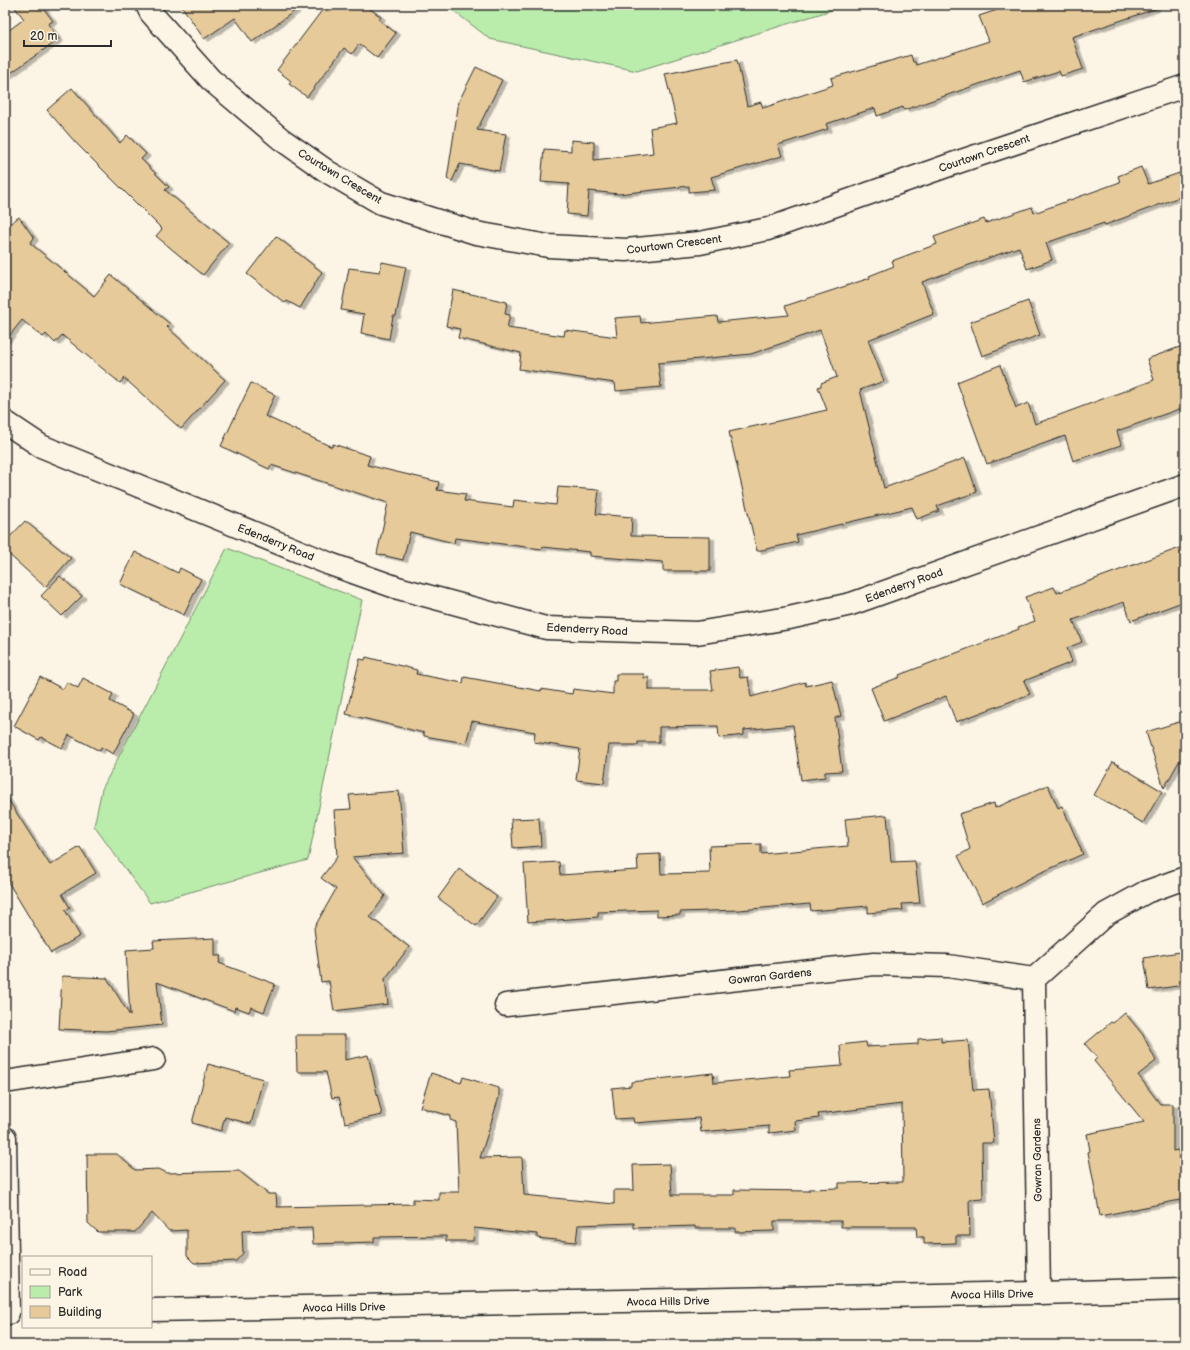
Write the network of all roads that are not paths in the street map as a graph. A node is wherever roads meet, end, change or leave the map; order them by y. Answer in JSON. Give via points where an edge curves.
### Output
{"nodes":[{"id":1,"x":147,"y":5,"type":"edge"},
{"id":2,"x":1185,"y":86,"type":"edge"},
{"id":3,"x":5,"y":422,"type":"edge"},
{"id":4,"x":1185,"y":485,"type":"edge"},
{"id":5,"x":1185,"y":878,"type":"edge"},
{"id":6,"x":1034,"y":979,"type":"junction"},
{"id":7,"x":506,"y":1005,"type":"dead end"},
{"id":8,"x":154,"y":1059,"type":"dead end"},
{"id":9,"x":5,"y":1082,"type":"edge"},
{"id":10,"x":5,"y":1138,"type":"edge"},
{"id":11,"x":1185,"y":1289,"type":"edge"},
{"id":12,"x":1039,"y":1293,"type":"junction"},
{"id":13,"x":152,"y":1310,"type":"edge"},
{"id":14,"x":12,"y":1313,"type":"edge"}],
"edges":[{"from":1,"to":2,"type":"street","name":"Courtown Crescent","via":[[151,13],[211,80],[281,139],[328,172],[381,203],[476,233],[548,246],[626,250],[700,243],[768,229]]},
{"from":3,"to":4,"type":"street","name":"Edenderry Road","via":[[41,446],[330,564],[398,588],[546,628],[697,633],[789,618],[851,604]]},
{"from":5,"to":6,"type":"street","via":[[1146,892],[1106,914]]},
{"from":6,"to":7,"type":"street","name":"Gowran Gardens","via":[[948,966],[874,964]]},
{"from":6,"to":12,"type":"street","name":"Gowran Gardens"},
{"from":8,"to":9,"type":"street"},
{"from":10,"to":14,"type":"street"},
{"from":11,"to":12,"type":"street","name":"Avoca Hills Drive"},
{"from":12,"to":13,"type":"street","name":"Avoca Hills Drive"}]}
